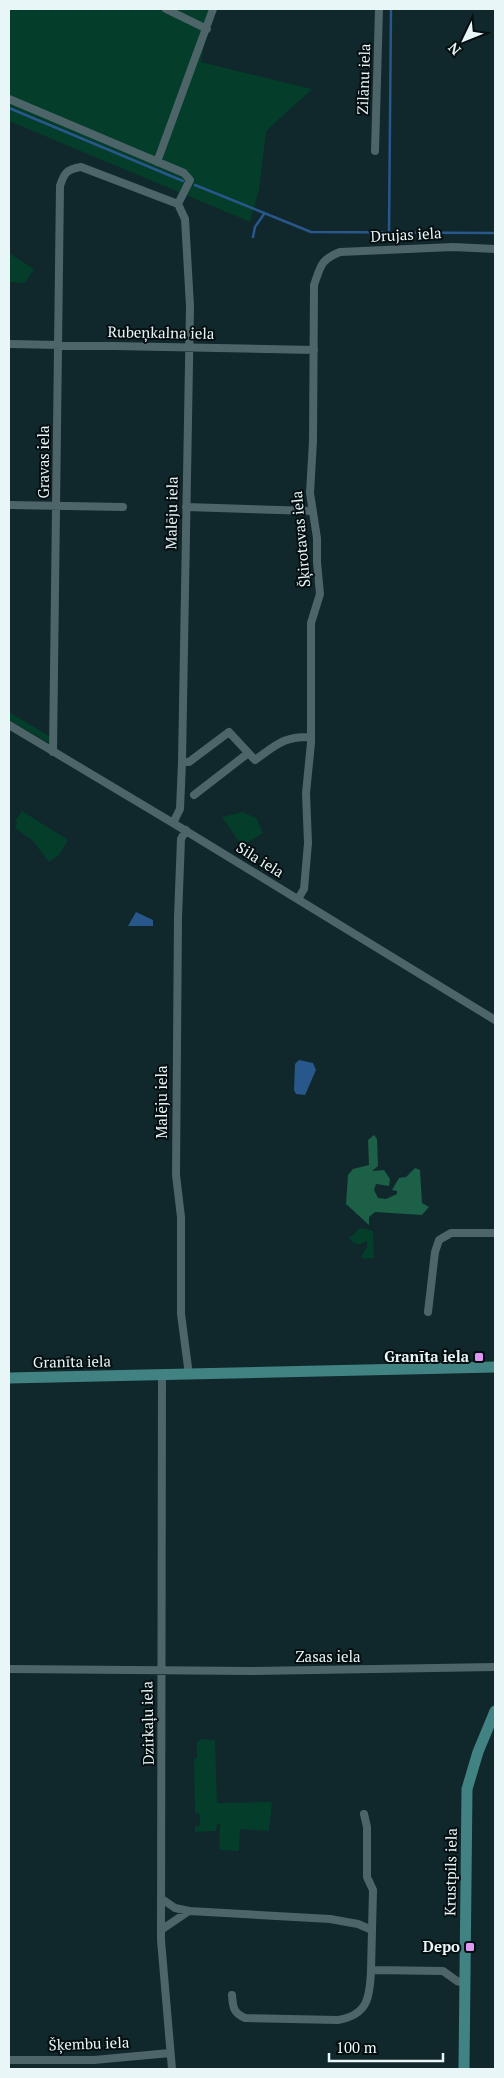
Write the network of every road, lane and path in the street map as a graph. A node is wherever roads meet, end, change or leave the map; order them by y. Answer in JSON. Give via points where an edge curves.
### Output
{"nodes":[{"id":1,"x":166,"y":9,"type":"edge"},
{"id":2,"x":213,"y":9,"type":"edge"},
{"id":3,"x":379,"y":9,"type":"edge"},
{"id":4,"x":207,"y":29,"type":"junction"},
{"id":5,"x":9,"y":99,"type":"edge"},
{"id":6,"x":375,"y":151,"type":"dead end"},
{"id":7,"x":157,"y":162,"type":"junction"},
{"id":8,"x":178,"y":204,"type":"junction"},
{"id":9,"x":495,"y":249,"type":"edge"},
{"id":10,"x":322,"y":263,"type":"joint"},
{"id":11,"x":9,"y":344,"type":"edge"},
{"id":12,"x":59,"y":346,"type":"junction"},
{"id":13,"x":188,"y":348,"type":"junction"},
{"id":14,"x":314,"y":350,"type":"junction"},
{"id":15,"x":9,"y":505,"type":"edge"},
{"id":16,"x":57,"y":506,"type":"junction"},
{"id":17,"x":186,"y":507,"type":"junction"},
{"id":18,"x":123,"y":508,"type":"dead end"},
{"id":19,"x":312,"y":511,"type":"junction"},
{"id":20,"x":9,"y":725,"type":"edge"},
{"id":21,"x":311,"y":737,"type":"junction"},
{"id":22,"x":53,"y":752,"type":"junction"},
{"id":23,"x":247,"y":754,"type":"junction"},
{"id":24,"x":182,"y":762,"type":"junction"},
{"id":25,"x":194,"y":795,"type":"dead end"},
{"id":26,"x":173,"y":822,"type":"junction"},
{"id":27,"x":186,"y":830,"type":"junction"},
{"id":28,"x":298,"y":900,"type":"junction"},
{"id":29,"x":495,"y":1020,"type":"edge"},
{"id":30,"x":495,"y":1234,"type":"edge"},
{"id":31,"x":428,"y":1312,"type":"dead end"},
{"id":32,"x":495,"y":1367,"type":"edge"},
{"id":33,"x":162,"y":1375,"type":"junction"},
{"id":34,"x":189,"y":1375,"type":"junction"},
{"id":35,"x":9,"y":1378,"type":"edge"},
{"id":36,"x":495,"y":1667,"type":"edge"},
{"id":37,"x":9,"y":1669,"type":"edge"},
{"id":38,"x":160,"y":1670,"type":"junction"},
{"id":39,"x":495,"y":1711,"type":"edge"},
{"id":40,"x":364,"y":1814,"type":"dead end"},
{"id":41,"x":162,"y":1899,"type":"junction"},
{"id":42,"x":189,"y":1911,"type":"junction"},
{"id":43,"x":162,"y":1930,"type":"junction"},
{"id":44,"x":372,"y":1930,"type":"junction"},
{"id":45,"x":371,"y":1970,"type":"junction"},
{"id":46,"x":465,"y":1983,"type":"junction"},
{"id":47,"x":232,"y":1995,"type":"dead end"},
{"id":48,"x":170,"y":2053,"type":"junction"},
{"id":49,"x":9,"y":2060,"type":"edge"},
{"id":50,"x":172,"y":2069,"type":"edge"},
{"id":51,"x":464,"y":2069,"type":"edge"}],
"edges":[{"from":1,"to":4,"type":"street"},
{"from":2,"to":4,"type":"street"},
{"from":3,"to":6,"type":"street","name":"Zilānu iela"},
{"from":4,"to":7,"type":"street"},
{"from":5,"to":7,"type":"street"},
{"from":7,"to":8,"type":"street","via":[[184,173],[190,180]]},
{"from":8,"to":12,"type":"street","name":"Gravas iela","via":[[81,167],[64,173],[60,186]]},
{"from":8,"to":13,"type":"street","name":"Malēju iela","via":[[185,219],[189,276]]},
{"from":9,"to":10,"type":"street","name":"Drujas iela","via":[[453,247],[340,252]]},
{"from":10,"to":14,"type":"street","name":"Šķirotavas iela","via":[[314,285]]},
{"from":11,"to":12,"type":"street","name":"Rubeņkalna iela"},
{"from":12,"to":13,"type":"street","name":"Rubeņkalna iela"},
{"from":12,"to":16,"type":"street","name":"Gravas iela"},
{"from":13,"to":14,"type":"street","name":"Rubeņkalna iela"},
{"from":13,"to":17,"type":"street","name":"Malēju iela"},
{"from":14,"to":19,"type":"street","name":"Šķirotavas iela"},
{"from":15,"to":16,"type":"street"},
{"from":16,"to":18,"type":"street"},
{"from":16,"to":22,"type":"street","name":"Gravas iela"},
{"from":17,"to":19,"type":"street"},
{"from":17,"to":24,"type":"street","name":"Malēju iela"},
{"from":19,"to":21,"type":"street","name":"Šķirotavas iela","via":[[320,594],[311,623]]},
{"from":20,"to":22,"type":"street","name":"Sila iela"},
{"from":21,"to":23,"type":"street","via":[[284,739],[255,760]]},
{"from":21,"to":28,"type":"street","name":"Šķirotavas iela","via":[[304,889]]},
{"from":22,"to":26,"type":"street","name":"Sila iela"},
{"from":23,"to":24,"type":"street","via":[[229,732],[189,762]]},
{"from":23,"to":25,"type":"street"},
{"from":24,"to":26,"type":"street","name":"Malēju iela","via":[[180,809]]},
{"from":26,"to":27,"type":"street","name":"Sila iela"},
{"from":27,"to":28,"type":"street","name":"Sila iela"},
{"from":27,"to":34,"type":"street","name":"Malēju iela","via":[[181,839],[178,917],[176,1175],[181,1217],[182,1314]]},
{"from":28,"to":29,"type":"street","name":"Sila iela"},
{"from":30,"to":31,"type":"street","via":[[451,1233],[439,1240]]},
{"from":32,"to":34,"type":"main road","name":"Granīta iela"},
{"from":33,"to":34,"type":"main road","name":"Granīta iela"},
{"from":33,"to":35,"type":"main road","name":"Granīta iela"},
{"from":33,"to":38,"type":"street","name":"Dzirkaļu iela"},
{"from":36,"to":38,"type":"street","name":"Zasas iela"},
{"from":37,"to":38,"type":"street","name":"Zasas iela"},
{"from":38,"to":41,"type":"street","name":"Dzirkaļu iela"},
{"from":39,"to":46,"type":"main road","name":"Krustpils iela","via":[[467,1789]]},
{"from":40,"to":44,"type":"street","via":[[367,1877],[373,1890]]},
{"from":41,"to":42,"type":"street","via":[[175,1908]]},
{"from":41,"to":43,"type":"street","name":"Dzirkaļu iela"},
{"from":42,"to":43,"type":"street"},
{"from":42,"to":44,"type":"street","via":[[330,1919]]},
{"from":43,"to":48,"type":"street","name":"Dzirkaļu iela"},
{"from":44,"to":45,"type":"street"},
{"from":45,"to":46,"type":"street","via":[[443,1970]]},
{"from":45,"to":47,"type":"street","via":[[370,1993],[363,2008],[352,2018],[245,2018],[233,2009]]},
{"from":46,"to":51,"type":"main road","name":"Krustpils iela"},
{"from":48,"to":49,"type":"street","name":"Šķembu iela","via":[[94,2060]]},
{"from":48,"to":50,"type":"street","name":"Dzirkaļu iela"}]}
